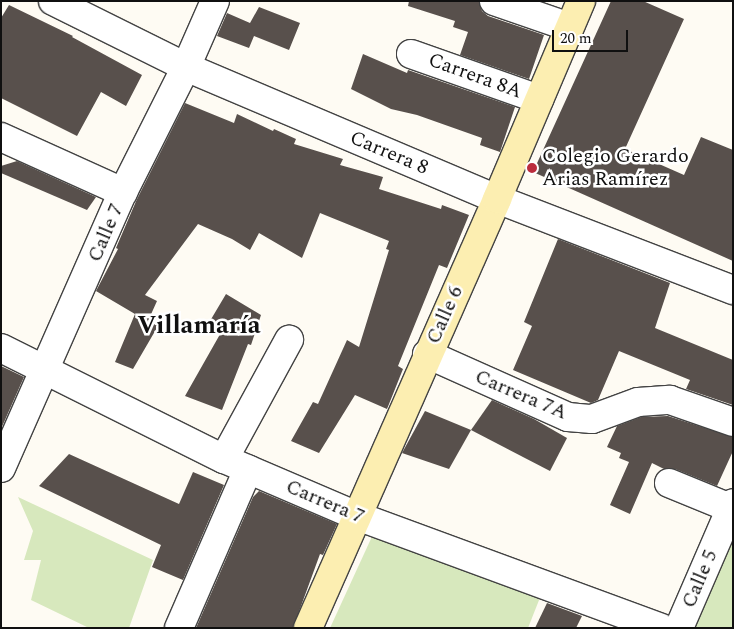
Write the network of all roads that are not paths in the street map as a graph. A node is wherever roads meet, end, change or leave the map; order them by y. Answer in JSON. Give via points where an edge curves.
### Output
{"nodes":[{"id":1,"x":52,"y":1,"type":"edge"},
{"id":2,"x":215,"y":1,"type":"edge"},
{"id":3,"x":494,"y":1,"type":"edge"},
{"id":4,"x":581,"y":1,"type":"edge"},
{"id":5,"x":569,"y":27,"type":"junction"},
{"id":6,"x":411,"y":54,"type":"dead end"},
{"id":7,"x":186,"y":67,"type":"junction"},
{"id":8,"x":538,"y":99,"type":"junction"},
{"id":9,"x":1,"y":137,"type":"edge"},
{"id":10,"x":124,"y":192,"type":"junction"},
{"id":11,"x":497,"y":199,"type":"junction"},
{"id":12,"x":733,"y":290,"type":"edge"},
{"id":13,"x":289,"y":340,"type":"dead end"},
{"id":14,"x":1,"y":348,"type":"edge"},
{"id":15,"x":427,"y":354,"type":"junction"},
{"id":16,"x":47,"y":369,"type":"junction"},
{"id":17,"x":733,"y":422,"type":"edge"},
{"id":18,"x":236,"y":464,"type":"junction"},
{"id":19,"x":1,"y":467,"type":"edge"},
{"id":20,"x":669,"y":483,"type":"dead end"},
{"id":21,"x":732,"y":506,"type":"edge"},
{"id":22,"x":357,"y":516,"type":"junction"},
{"id":23,"x":179,"y":628,"type":"edge"},
{"id":24,"x":308,"y":628,"type":"edge"},
{"id":25,"x":661,"y":628,"type":"edge"},
{"id":26,"x":679,"y":628,"type":"edge"}],
"edges":[{"from":1,"to":7,"type":"street","name":"Carrera 8"},
{"from":2,"to":7,"type":"street","name":"Calle 7"},
{"from":3,"to":5,"type":"street"},
{"from":4,"to":5,"type":"main road","name":"Calle 6"},
{"from":5,"to":8,"type":"main road","name":"Calle 6"},
{"from":6,"to":8,"type":"street","name":"Carrera 8A"},
{"from":7,"to":10,"type":"street","name":"Calle 7"},
{"from":7,"to":11,"type":"street","name":"Carrera 8"},
{"from":8,"to":11,"type":"main road","name":"Calle 6"},
{"from":9,"to":10,"type":"street"},
{"from":10,"to":16,"type":"street","name":"Calle 7"},
{"from":11,"to":12,"type":"street","name":"Carrera 8"},
{"from":11,"to":15,"type":"main road","name":"Calle 6"},
{"from":13,"to":18,"type":"street"},
{"from":14,"to":16,"type":"street","name":"Carrera 7"},
{"from":15,"to":17,"type":"street","name":"Carrera 7A","via":[[568,417],[592,419],[638,402],[670,400]]},
{"from":15,"to":22,"type":"main road","name":"Calle 6"},
{"from":16,"to":18,"type":"street","name":"Carrera 7"},
{"from":16,"to":19,"type":"street","name":"Calle 7"},
{"from":18,"to":22,"type":"street","name":"Carrera 7"},
{"from":18,"to":23,"type":"street"},
{"from":20,"to":21,"type":"street"},
{"from":21,"to":26,"type":"street","name":"Calle 5"},
{"from":22,"to":24,"type":"main road","name":"Calle 6"},
{"from":22,"to":25,"type":"street","name":"Carrera 7"}]}
